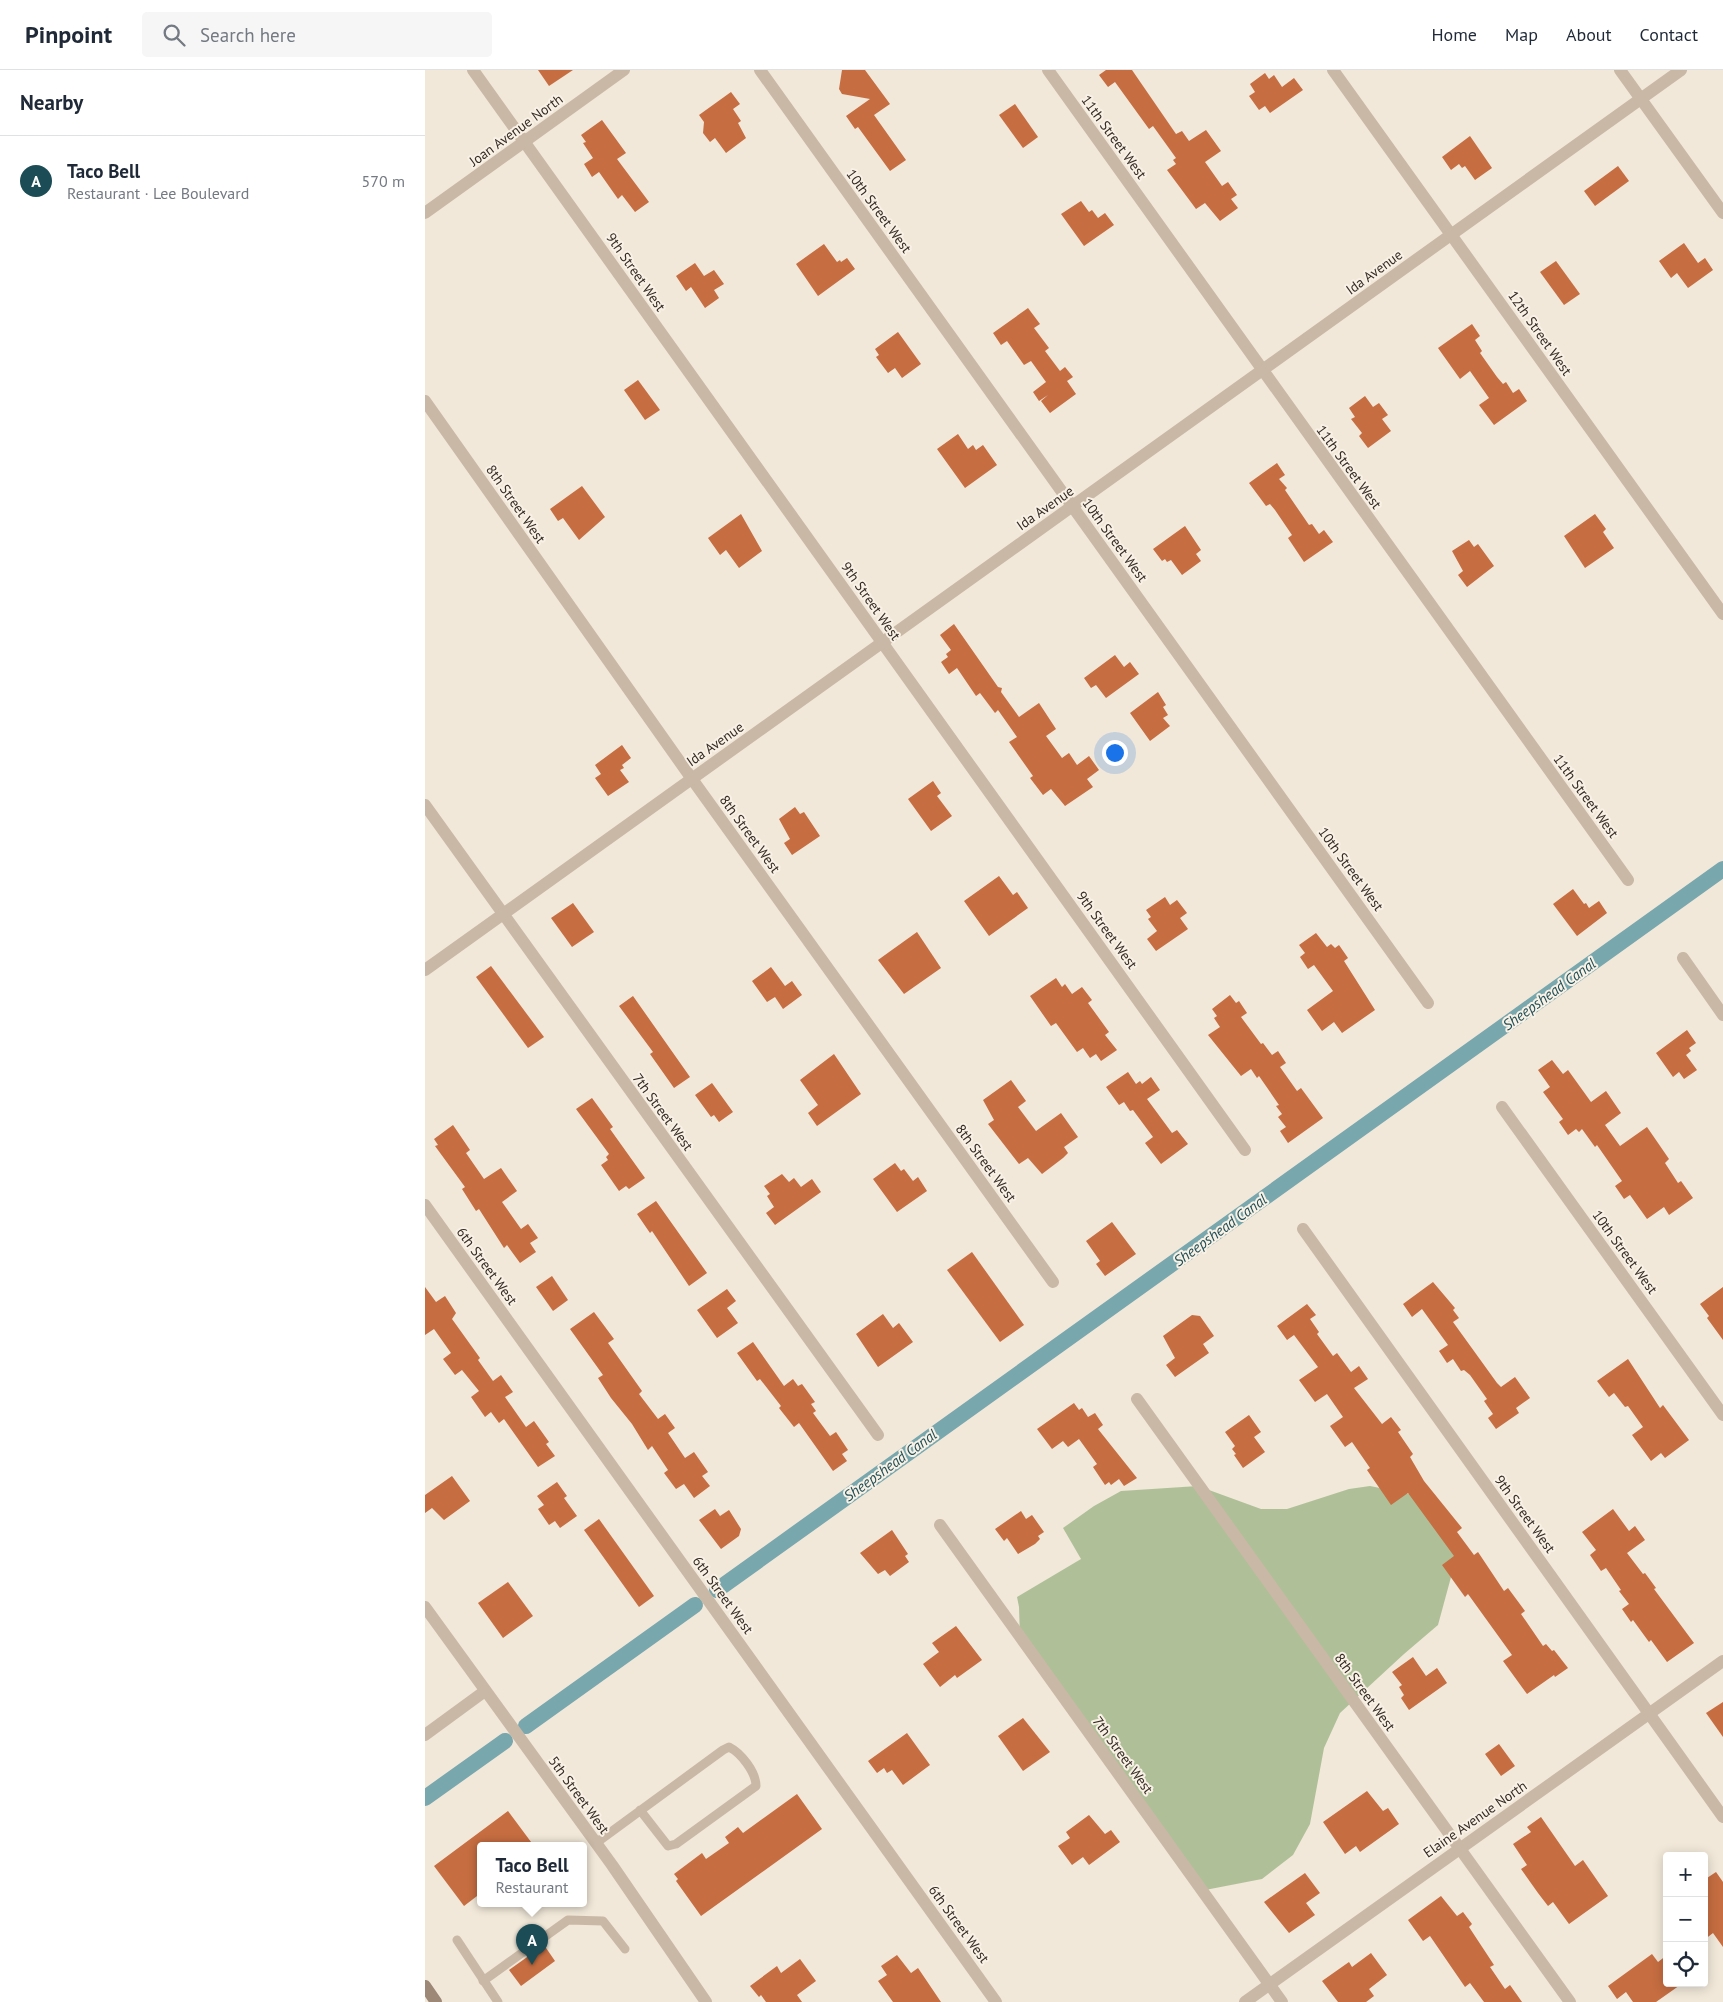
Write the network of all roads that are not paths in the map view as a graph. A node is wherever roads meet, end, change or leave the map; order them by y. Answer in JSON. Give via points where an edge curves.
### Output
{"nodes":[{"id":1,"x":473,"y":70,"type":"edge"},
{"id":2,"x":624,"y":70,"type":"edge"},
{"id":3,"x":760,"y":70,"type":"edge"},
{"id":4,"x":1047,"y":70,"type":"edge"},
{"id":5,"x":1333,"y":70,"type":"edge"},
{"id":6,"x":1620,"y":70,"type":"edge"},
{"id":7,"x":1681,"y":70,"type":"edge"},
{"id":8,"x":1640,"y":99,"type":"junction"},
{"id":9,"x":525,"y":142,"type":"junction"},
{"id":10,"x":425,"y":213,"type":"edge"},
{"id":11,"x":1723,"y":213,"type":"edge"},
{"id":12,"x":1452,"y":235,"type":"junction"},
{"id":13,"x":1262,"y":371,"type":"junction"},
{"id":14,"x":425,"y":401,"type":"edge"},
{"id":15,"x":1073,"y":507,"type":"junction"},
{"id":16,"x":1723,"y":614,"type":"edge"},
{"id":17,"x":882,"y":643,"type":"junction"},
{"id":18,"x":692,"y":779,"type":"junction"},
{"id":19,"x":425,"y":806,"type":"edge"},
{"id":20,"x":1628,"y":880,"type":"dead end"},
{"id":21,"x":503,"y":914,"type":"junction"},
{"id":22,"x":1683,"y":958,"type":"dead end"},
{"id":23,"x":425,"y":970,"type":"edge"},
{"id":24,"x":1428,"y":1003,"type":"dead end"},
{"id":25,"x":1723,"y":1015,"type":"edge"},
{"id":26,"x":1502,"y":1107,"type":"dead end"},
{"id":27,"x":1245,"y":1150,"type":"dead end"},
{"id":28,"x":425,"y":1206,"type":"edge"},
{"id":29,"x":1303,"y":1229,"type":"dead end"},
{"id":30,"x":1053,"y":1282,"type":"dead end"},
{"id":31,"x":1137,"y":1399,"type":"dead end"},
{"id":32,"x":1723,"y":1415,"type":"edge"},
{"id":33,"x":878,"y":1436,"type":"dead end"},
{"id":34,"x":940,"y":1525,"type":"dead end"},
{"id":35,"x":426,"y":1610,"type":"edge"},
{"id":36,"x":1723,"y":1660,"type":"edge"},
{"id":37,"x":485,"y":1691,"type":"junction"},
{"id":38,"x":1648,"y":1713,"type":"junction"},
{"id":39,"x":425,"y":1735,"type":"edge"},
{"id":40,"x":640,"y":1810,"type":"junction"},
{"id":41,"x":1723,"y":1817,"type":"edge"},
{"id":42,"x":596,"y":1843,"type":"junction"},
{"id":43,"x":1460,"y":1848,"type":"junction"},
{"id":44,"x":457,"y":1940,"type":"dead end"},
{"id":45,"x":625,"y":1949,"type":"dead end"},
{"id":46,"x":483,"y":1981,"type":"junction"},
{"id":47,"x":1269,"y":1984,"type":"junction"},
{"id":48,"x":425,"y":1986,"type":"edge"},
{"id":49,"x":436,"y":2002,"type":"edge"},
{"id":50,"x":497,"y":2002,"type":"edge"},
{"id":51,"x":706,"y":2002,"type":"edge"},
{"id":52,"x":996,"y":2002,"type":"edge"},
{"id":53,"x":1245,"y":2002,"type":"edge"},
{"id":54,"x":1282,"y":2002,"type":"edge"},
{"id":55,"x":1570,"y":2002,"type":"edge"}],
"edges":[{"from":1,"to":9,"type":"street","name":"9th Street West"},
{"from":2,"to":9,"type":"street","name":"Joan Avenue North"},
{"from":3,"to":15,"type":"street","name":"10th Street West"},
{"from":4,"to":13,"type":"street","name":"11th Street West"},
{"from":5,"to":12,"type":"street","name":"12th Street West"},
{"from":6,"to":8,"type":"street"},
{"from":7,"to":8,"type":"street","name":"Ida Avenue"},
{"from":8,"to":11,"type":"street"},
{"from":8,"to":12,"type":"street","name":"Ida Avenue"},
{"from":9,"to":10,"type":"street","name":"Joan Avenue North"},
{"from":9,"to":17,"type":"street","name":"9th Street West"},
{"from":12,"to":13,"type":"street","name":"Ida Avenue"},
{"from":12,"to":16,"type":"street","name":"12th Street West"},
{"from":13,"to":15,"type":"street","name":"Ida Avenue"},
{"from":13,"to":20,"type":"street","name":"11th Street West"},
{"from":14,"to":18,"type":"street","name":"8th Street West"},
{"from":15,"to":17,"type":"street","name":"Ida Avenue"},
{"from":15,"to":24,"type":"street","name":"10th Street West"},
{"from":17,"to":18,"type":"street","name":"Ida Avenue"},
{"from":17,"to":27,"type":"street","name":"9th Street West"},
{"from":18,"to":21,"type":"street","name":"Ida Avenue"},
{"from":18,"to":30,"type":"street","name":"8th Street West"},
{"from":19,"to":21,"type":"street","name":"7th Street West"},
{"from":21,"to":23,"type":"street","name":"Ida Avenue"},
{"from":21,"to":33,"type":"street","name":"7th Street West"},
{"from":22,"to":25,"type":"street"},
{"from":26,"to":32,"type":"street","name":"10th Street West"},
{"from":28,"to":52,"type":"street","name":"6th Street West"},
{"from":29,"to":38,"type":"street","name":"9th Street West"},
{"from":31,"to":43,"type":"street","name":"8th Street West"},
{"from":34,"to":47,"type":"street","name":"7th Street West"},
{"from":35,"to":37,"type":"street","name":"5th Street West"},
{"from":36,"to":38,"type":"street","name":"Elaine Avenue North"},
{"from":37,"to":39,"type":"street"},
{"from":37,"to":42,"type":"street","name":"5th Street West"},
{"from":38,"to":41,"type":"street","name":"9th Street West"},
{"from":38,"to":43,"type":"street","name":"Elaine Avenue North"},
{"from":40,"to":40,"type":"lane","via":[[729,1747],[736,1751],[756,1777],[756,1786],[676,1844],[668,1846]]},
{"from":40,"to":42,"type":"lane"},
{"from":42,"to":51,"type":"street","name":"5th Street West"},
{"from":43,"to":47,"type":"street","name":"Elaine Avenue North"},
{"from":43,"to":55,"type":"street","name":"8th Street West"},
{"from":44,"to":46,"type":"lane"},
{"from":45,"to":46,"type":"lane","via":[[603,1921],[568,1920]]},
{"from":46,"to":50,"type":"lane"},
{"from":47,"to":53,"type":"street","name":"Elaine Avenue North"},
{"from":47,"to":54,"type":"street","name":"7th Street West"},
{"from":48,"to":49,"type":"main road"}]}
